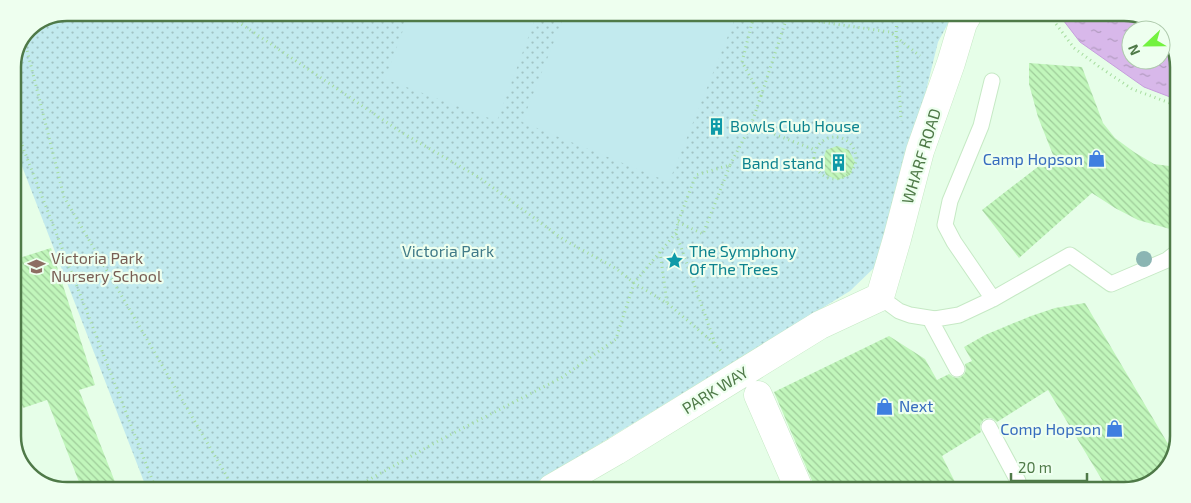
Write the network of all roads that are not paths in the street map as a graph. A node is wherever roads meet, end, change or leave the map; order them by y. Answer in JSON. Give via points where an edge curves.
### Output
{"nodes":[{"id":1,"x":964,"y":21,"type":"edge"},
{"id":2,"x":992,"y":81,"type":"dead end"},
{"id":3,"x":1170,"y":258,"type":"edge"},
{"id":4,"x":880,"y":297,"type":"junction"},
{"id":5,"x":993,"y":299,"type":"junction"},
{"id":6,"x":930,"y":319,"type":"junction"},
{"id":7,"x":957,"y":369,"type":"dead end"},
{"id":8,"x":758,"y":395,"type":"dead end"},
{"id":9,"x":989,"y":427,"type":"dead end"},
{"id":10,"x":1018,"y":481,"type":"dead end"},
{"id":11,"x":562,"y":482,"type":"edge"},
{"id":12,"x":796,"y":482,"type":"edge"}],
"edges":[{"from":1,"to":4,"type":"street","name":"WHARF ROAD","via":[[920,151]]},
{"from":2,"to":5,"type":"lane","via":[[981,126],[950,201],[945,225]]},
{"from":3,"to":5,"type":"lane","via":[[1111,284],[1070,255]]},
{"from":4,"to":6,"type":"lane","via":[[899,311]]},
{"from":4,"to":11,"type":"street","name":"PARK WAY","via":[[820,326]]},
{"from":5,"to":6,"type":"lane","via":[[959,315]]},
{"from":6,"to":7,"type":"lane"},
{"from":8,"to":12,"type":"street"},
{"from":9,"to":10,"type":"lane"}]}
